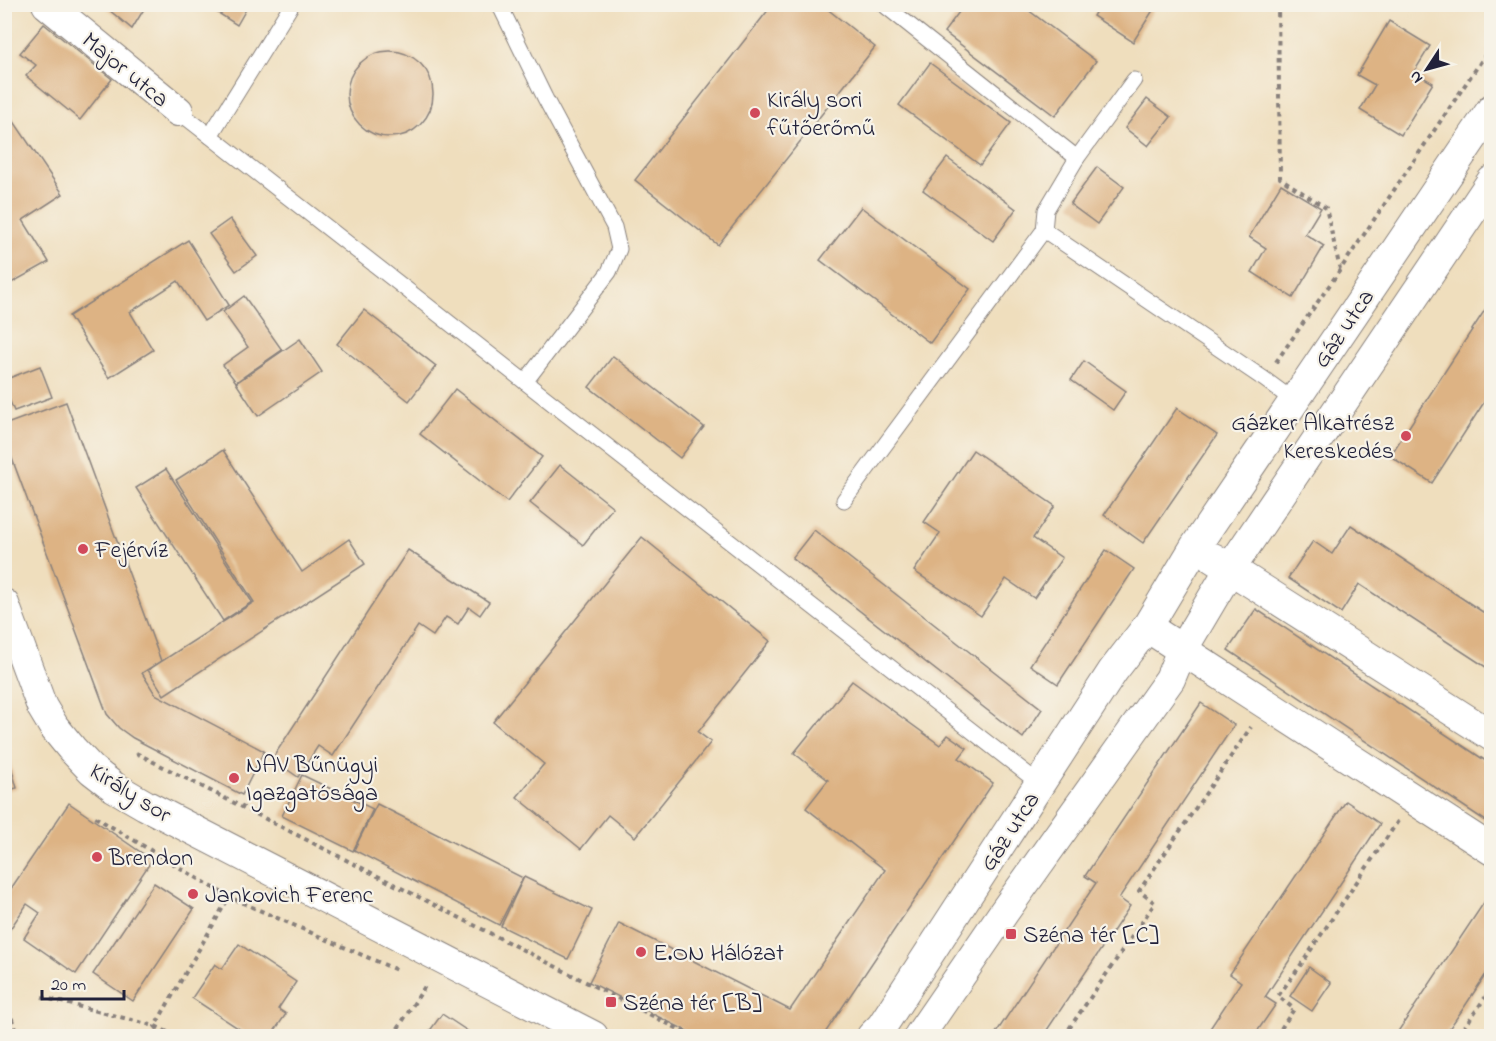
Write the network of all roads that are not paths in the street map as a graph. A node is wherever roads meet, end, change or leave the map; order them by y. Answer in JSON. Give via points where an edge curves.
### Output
{"nodes":[{"id":1,"x":47,"y":4,"type":"edge"},
{"id":2,"x":292,"y":4,"type":"edge"},
{"id":3,"x":499,"y":4,"type":"edge"},
{"id":4,"x":883,"y":4,"type":"edge"},
{"id":5,"x":1134,"y":80,"type":"dead end"},
{"id":6,"x":1491,"y":109,"type":"edge"},
{"id":7,"x":178,"y":111,"type":"joint"},
{"id":8,"x":210,"y":136,"type":"junction"},
{"id":9,"x":1077,"y":158,"type":"junction"},
{"id":10,"x":1491,"y":181,"type":"edge"},
{"id":11,"x":1044,"y":230,"type":"junction"},
{"id":12,"x":525,"y":382,"type":"junction"},
{"id":13,"x":1294,"y":401,"type":"junction"},
{"id":14,"x":844,"y":500,"type":"dead end"},
{"id":15,"x":1195,"y":547,"type":"junction"},
{"id":16,"x":1230,"y":569,"type":"junction"},
{"id":17,"x":4,"y":604,"type":"edge"},
{"id":18,"x":1147,"y":627,"type":"junction"},
{"id":19,"x":1182,"y":650,"type":"junction"},
{"id":20,"x":1491,"y":736,"type":"edge"},
{"id":21,"x":1040,"y":784,"type":"junction"},
{"id":22,"x":1491,"y":850,"type":"edge"},
{"id":23,"x":593,"y":1036,"type":"edge"},
{"id":24,"x":872,"y":1036,"type":"edge"},
{"id":25,"x":919,"y":1036,"type":"edge"}],
"edges":[{"from":1,"to":7,"type":"street","name":"Major utca"},
{"from":2,"to":8,"type":"lane"},
{"from":3,"to":12,"type":"lane","via":[[614,227],[619,249],[609,272]]},
{"from":4,"to":9,"type":"lane"},
{"from":5,"to":9,"type":"lane"},
{"from":6,"to":13,"type":"street","name":"Gáz utca"},
{"from":7,"to":8,"type":"lane"},
{"from":8,"to":12,"type":"lane"},
{"from":9,"to":11,"type":"lane","via":[[1046,210]]},
{"from":10,"to":16,"type":"street","name":"Gáz utca"},
{"from":11,"to":13,"type":"lane"},
{"from":11,"to":14,"type":"lane"},
{"from":12,"to":21,"type":"lane"},
{"from":13,"to":15,"type":"street","name":"Gáz utca"},
{"from":15,"to":16,"type":"street"},
{"from":15,"to":18,"type":"street","name":"Gáz utca"},
{"from":16,"to":19,"type":"street","name":"Gáz utca"},
{"from":16,"to":20,"type":"street"},
{"from":17,"to":23,"type":"street","name":"Király sor","via":[[42,707],[54,727],[92,770],[114,787]]},
{"from":18,"to":19,"type":"street"},
{"from":18,"to":21,"type":"street","name":"Gáz utca","via":[[1113,671]]},
{"from":19,"to":22,"type":"street"},
{"from":19,"to":25,"type":"street","name":"Gáz utca","via":[[1170,679]]},
{"from":21,"to":24,"type":"street","name":"Gáz utca"}]}
